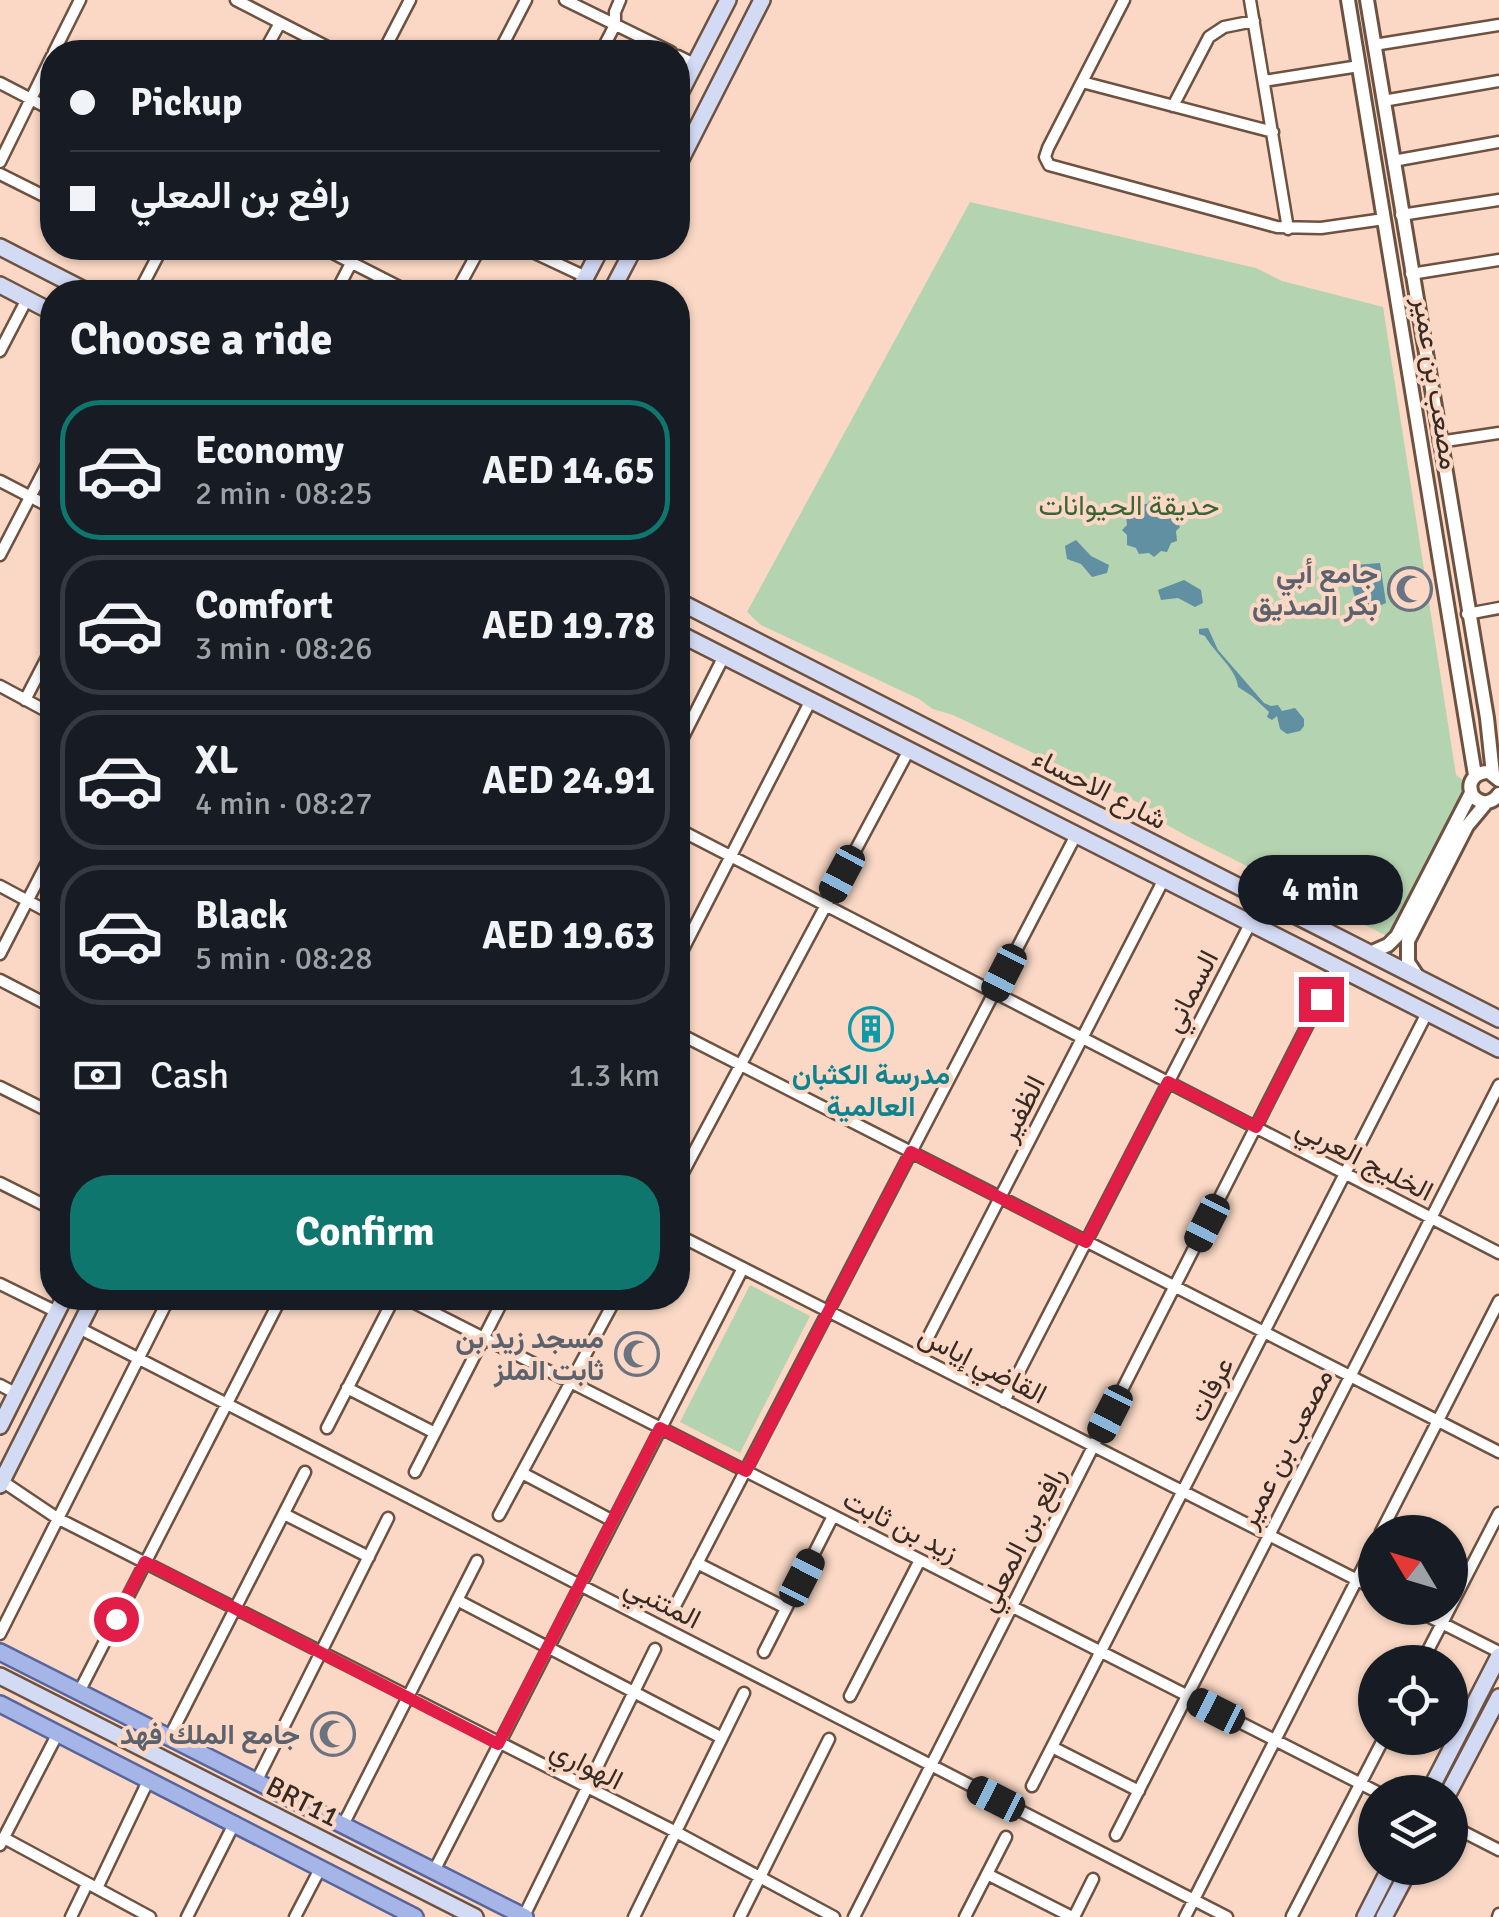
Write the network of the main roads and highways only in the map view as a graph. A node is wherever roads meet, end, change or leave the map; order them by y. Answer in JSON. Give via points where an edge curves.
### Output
{"nodes":[{"id":1,"x":728,"y":0,"type":"edge"},
{"id":2,"x":762,"y":0,"type":"edge"},
{"id":3,"x":690,"y":72,"type":"edge"},
{"id":4,"x":690,"y":141,"type":"edge"},
{"id":5,"x":0,"y":247,"type":"edge"},
{"id":6,"x":65,"y":280,"type":"edge"},
{"id":7,"x":0,"y":284,"type":"edge"},
{"id":8,"x":40,"y":306,"type":"edge"},
{"id":9,"x":690,"y":608,"type":"edge"},
{"id":10,"x":690,"y":639,"type":"edge"},
{"id":11,"x":1499,"y":1019,"type":"edge"},
{"id":12,"x":1499,"y":1049,"type":"edge"},
{"id":13,"x":57,"y":1310,"type":"edge"},
{"id":14,"x":88,"y":1310,"type":"edge"},
{"id":15,"x":7,"y":1389,"type":"edge"},
{"id":16,"x":0,"y":1426,"type":"edge"},
{"id":17,"x":1,"y":1483,"type":"edge"},
{"id":18,"x":0,"y":1652,"type":"edge"},
{"id":19,"x":1499,"y":1654,"type":"edge"},
{"id":20,"x":0,"y":1676,"type":"edge"},
{"id":21,"x":1499,"y":1697,"type":"edge"},
{"id":22,"x":0,"y":1704,"type":"edge"},
{"id":23,"x":1438,"y":1775,"type":"edge"},
{"id":24,"x":1458,"y":1775,"type":"edge"},
{"id":25,"x":1381,"y":1885,"type":"edge"},
{"id":26,"x":1401,"y":1885,"type":"edge"},
{"id":27,"x":416,"y":1917,"type":"edge"},
{"id":28,"x":475,"y":1917,"type":"edge"},
{"id":29,"x":525,"y":1917,"type":"edge"},
{"id":30,"x":1365,"y":1917,"type":"edge"},
{"id":31,"x":1384,"y":1917,"type":"edge"}],
"edges":[{"from":1,"to":3,"type":"main road"},
{"from":2,"to":4,"type":"main road"},
{"from":5,"to":6,"type":"main road"},
{"from":7,"to":8,"type":"main road"},
{"from":9,"to":11,"type":"main road","name":"شارع الاحساء"},
{"from":10,"to":12,"type":"main road","name":"شارع الاحساء"},
{"from":13,"to":15,"type":"main road"},
{"from":14,"to":17,"type":"main road"},
{"from":15,"to":16,"type":"main road"},
{"from":18,"to":29,"type":"main road"},
{"from":19,"to":23,"type":"main road"},
{"from":20,"to":28,"type":"main road","name":"BRT11"},
{"from":21,"to":24,"type":"main road"},
{"from":22,"to":27,"type":"main road"},
{"from":25,"to":30,"type":"main road"},
{"from":26,"to":31,"type":"main road"}]}
